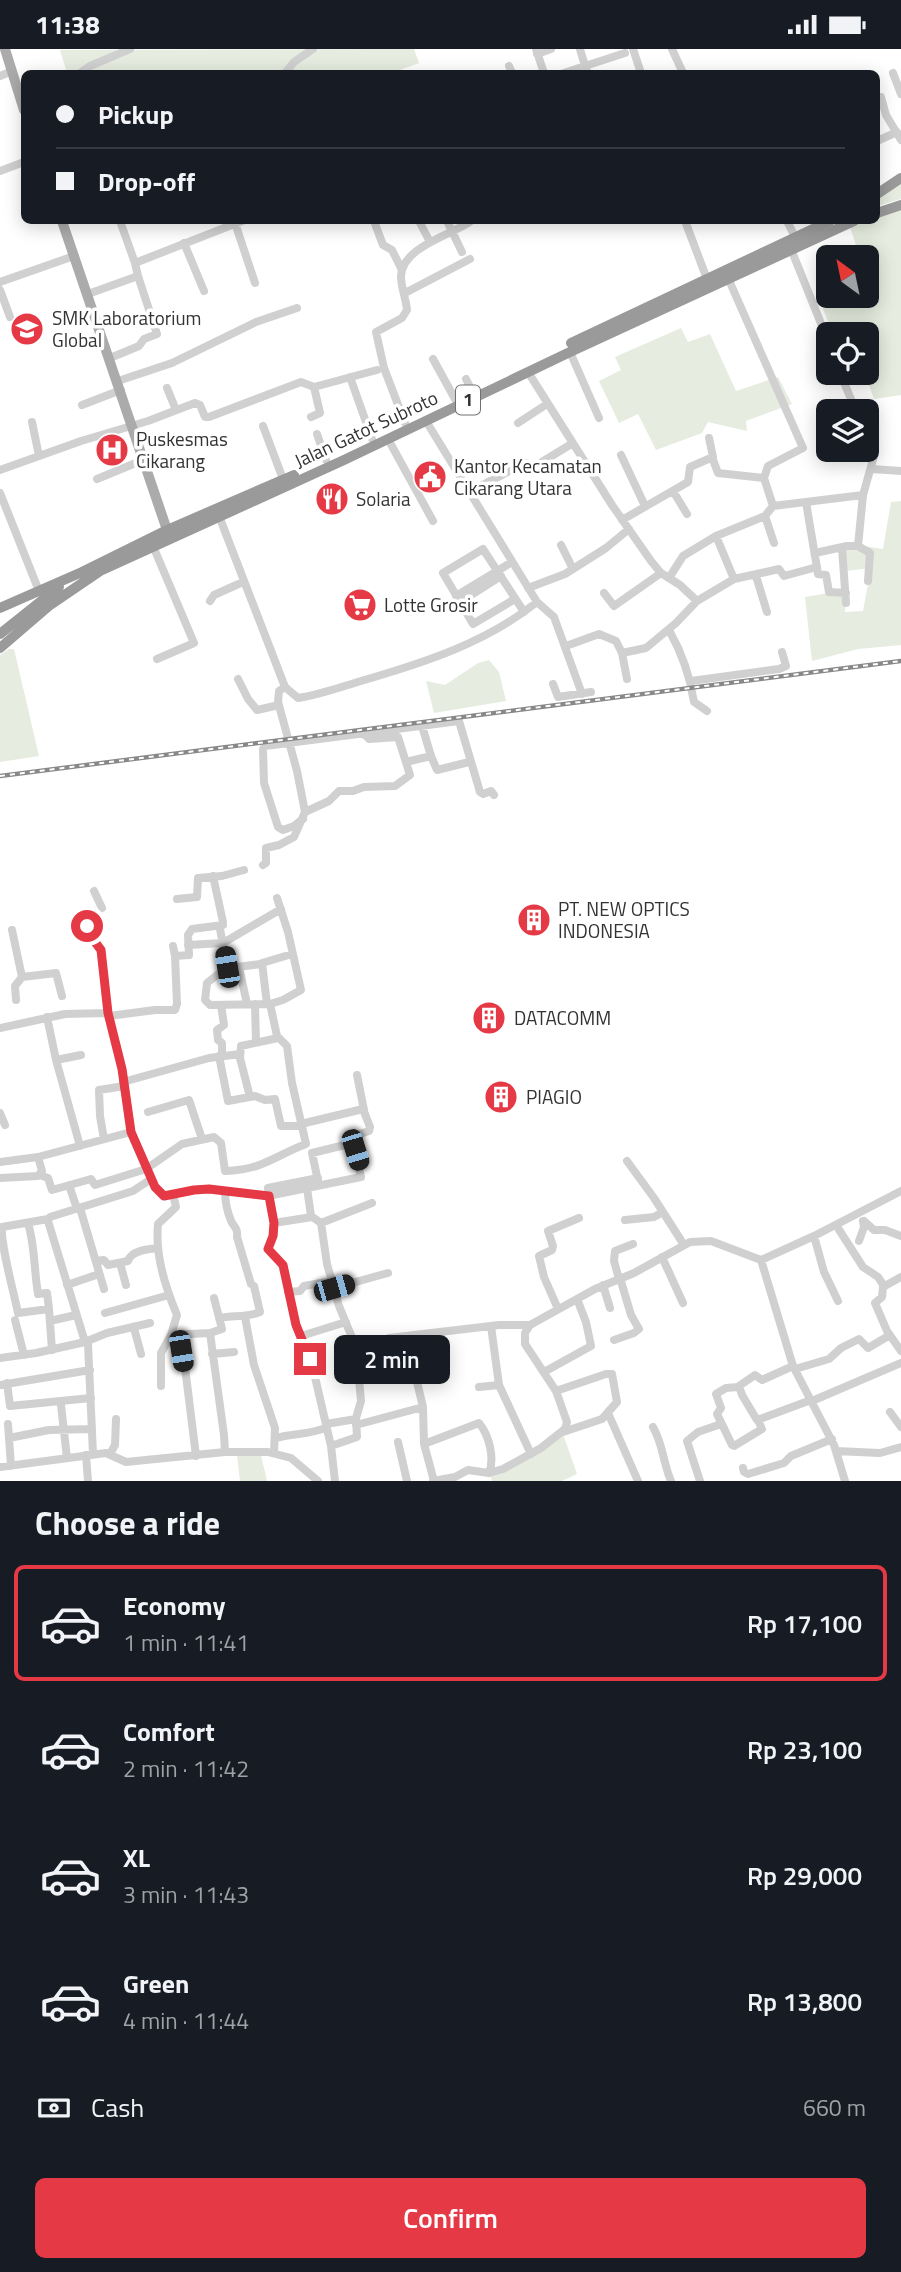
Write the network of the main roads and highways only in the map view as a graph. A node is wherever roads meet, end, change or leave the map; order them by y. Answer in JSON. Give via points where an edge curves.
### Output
{"nodes":[{"id":1,"x":5,"y":49,"type":"edge"},
{"id":2,"x":21,"y":100,"type":"edge"},
{"id":3,"x":901,"y":178,"type":"edge"},
{"id":4,"x":880,"y":192,"type":"edge"},
{"id":5,"x":901,"y":205,"type":"edge"},
{"id":6,"x":880,"y":212,"type":"edge"},
{"id":7,"x":63,"y":224,"type":"edge"},
{"id":8,"x":846,"y":224,"type":"edge"},
{"id":9,"x":805,"y":226,"type":"edge"},
{"id":10,"x":793,"y":243,"type":"junction"},
{"id":11,"x":167,"y":530,"type":"junction"},
{"id":12,"x":83,"y":577,"type":"junction"},
{"id":13,"x":1,"y":607,"type":"edge"},
{"id":14,"x":10,"y":625,"type":"junction"},
{"id":15,"x":0,"y":634,"type":"edge"},
{"id":16,"x":0,"y":649,"type":"edge"}],
"edges":[{"from":1,"to":2,"type":"main road"},
{"from":3,"to":4,"type":"highway"},
{"from":5,"to":6,"type":"highway"},
{"from":7,"to":11,"type":"main road"},
{"from":8,"to":10,"type":"highway","name":"Jalan Gatot Subroto","number":"1"},
{"from":9,"to":10,"type":"highway","name":"Jalan Gatot Subroto","number":"1"},
{"from":10,"to":11,"type":"highway","name":"Jalan Gatot Subroto","number":"1"},
{"from":10,"to":12,"type":"highway","name":"Jalan Gatot Subroto","number":"1","via":[[388,439]]},
{"from":11,"to":12,"type":"highway","name":"Jalan Gatot Subroto","number":"1"},
{"from":12,"to":13,"type":"highway","number":"1"},
{"from":12,"to":14,"type":"highway","number":"1","via":[[46,597]]},
{"from":12,"to":16,"type":"highway","number":"1"},
{"from":13,"to":14,"type":"highway","via":[[13,613]]},
{"from":14,"to":15,"type":"highway","number":"1"}]}
